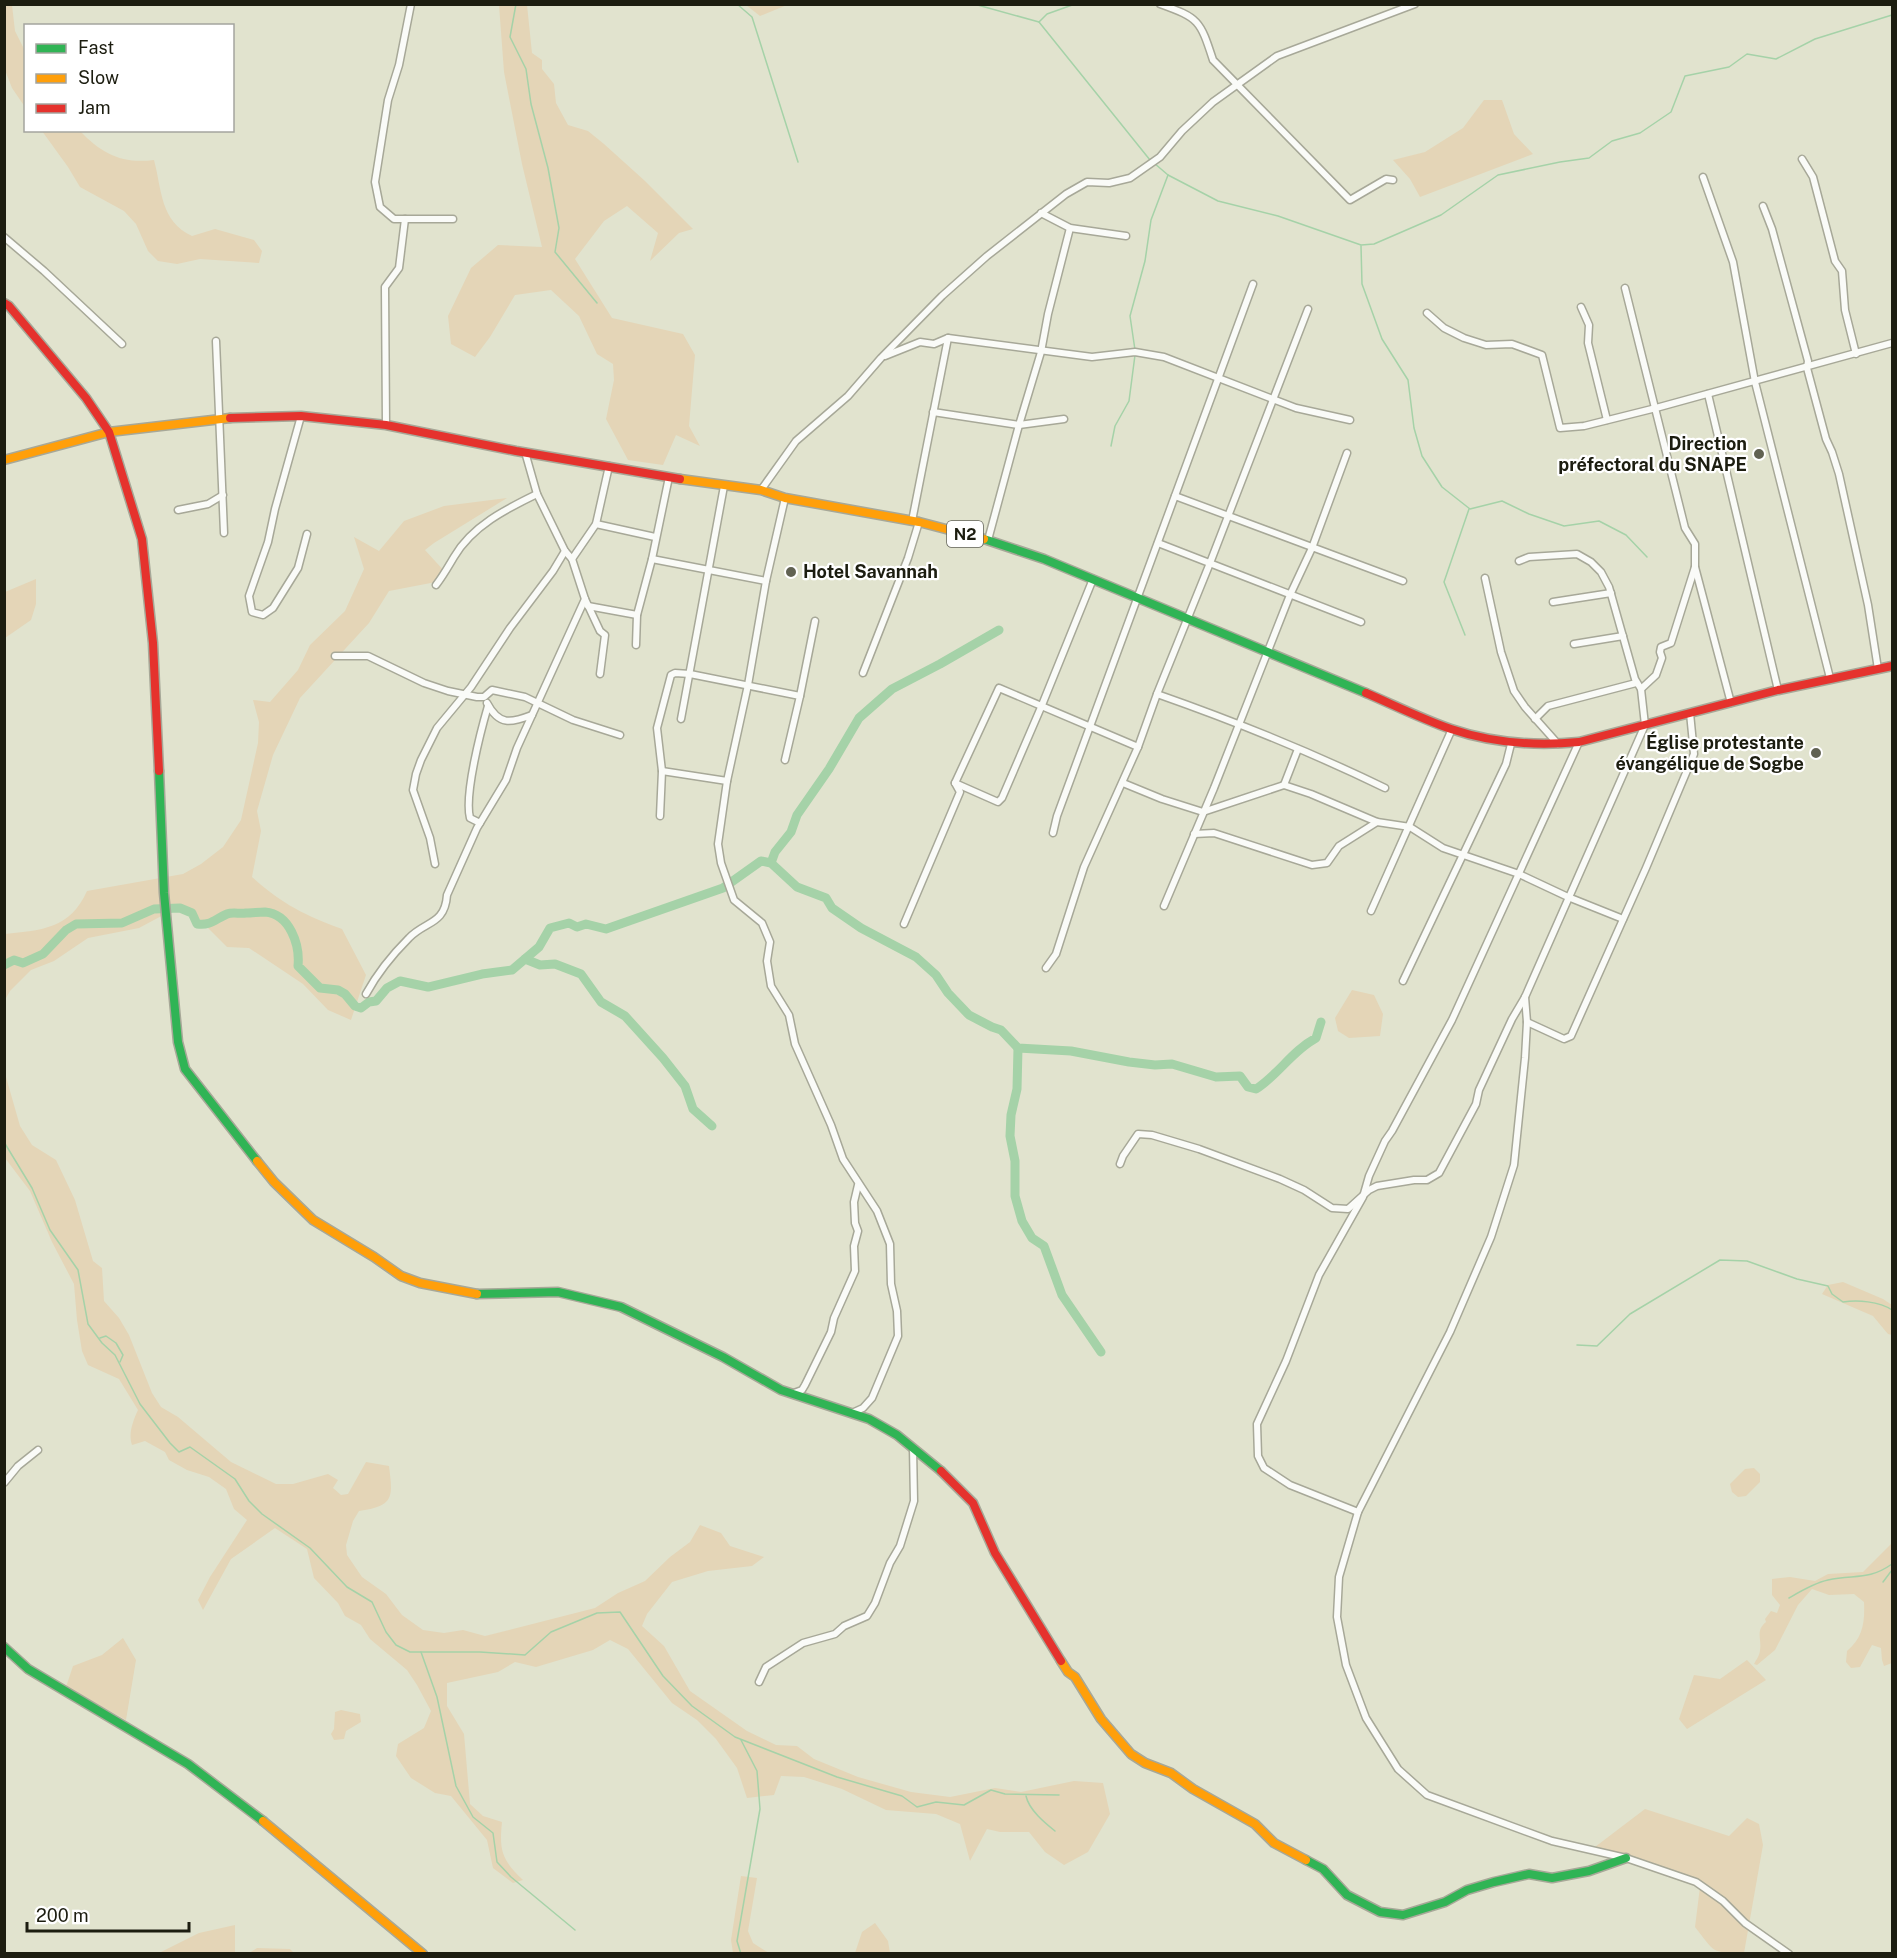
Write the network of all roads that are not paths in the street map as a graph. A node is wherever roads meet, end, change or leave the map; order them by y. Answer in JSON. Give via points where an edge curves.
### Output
{"nodes":[{"id":1,"x":411,"y":4,"type":"edge"},
{"id":2,"x":1160,"y":4,"type":"edge"},
{"id":3,"x":1415,"y":4,"type":"edge"},
{"id":4,"x":1236,"y":84,"type":"junction"},
{"id":5,"x":1802,"y":159,"type":"dead end"},
{"id":6,"x":1703,"y":177,"type":"dead end"},
{"id":7,"x":1394,"y":180,"type":"dead end"},
{"id":8,"x":1764,"y":206,"type":"dead end"},
{"id":9,"x":1041,"y":213,"type":"junction"},
{"id":10,"x":405,"y":219,"type":"junction"},
{"id":11,"x":453,"y":219,"type":"dead end"},
{"id":12,"x":1070,"y":228,"type":"junction"},
{"id":13,"x":1125,"y":236,"type":"dead end"},
{"id":14,"x":4,"y":237,"type":"edge"},
{"id":15,"x":1253,"y":284,"type":"dead end"},
{"id":16,"x":1625,"y":288,"type":"dead end"},
{"id":17,"x":4,"y":303,"type":"edge"},
{"id":18,"x":1581,"y":308,"type":"dead end"},
{"id":19,"x":1308,"y":309,"type":"dead end"},
{"id":20,"x":1427,"y":313,"type":"dead end"},
{"id":21,"x":948,"y":338,"type":"junction"},
{"id":22,"x":216,"y":340,"type":"dead end"},
{"id":23,"x":1893,"y":343,"type":"edge"},
{"id":24,"x":122,"y":344,"type":"dead end"},
{"id":25,"x":1041,"y":352,"type":"junction"},
{"id":26,"x":1856,"y":354,"type":"junction"},
{"id":27,"x":881,"y":358,"type":"junction"},
{"id":28,"x":1807,"y":368,"type":"junction"},
{"id":29,"x":1218,"y":380,"type":"junction"},
{"id":30,"x":1755,"y":382,"type":"junction"},
{"id":31,"x":1708,"y":394,"type":"junction"},
{"id":32,"x":1273,"y":399,"type":"junction"},
{"id":33,"x":1656,"y":408,"type":"junction"},
{"id":34,"x":933,"y":412,"type":"junction"},
{"id":35,"x":301,"y":416,"type":"junction"},
{"id":36,"x":219,"y":418,"type":"junction"},
{"id":37,"x":1064,"y":419,"type":"dead end"},
{"id":38,"x":1350,"y":420,"type":"dead end"},
{"id":39,"x":1607,"y":420,"type":"junction"},
{"id":40,"x":386,"y":425,"type":"junction"},
{"id":41,"x":1019,"y":425,"type":"junction"},
{"id":42,"x":109,"y":432,"type":"junction"},
{"id":43,"x":525,"y":451,"type":"junction"},
{"id":44,"x":1347,"y":453,"type":"dead end"},
{"id":45,"x":4,"y":460,"type":"edge"},
{"id":46,"x":609,"y":466,"type":"junction"},
{"id":47,"x":669,"y":476,"type":"junction"},
{"id":48,"x":724,"y":486,"type":"junction"},
{"id":49,"x":761,"y":490,"type":"junction"},
{"id":50,"x":537,"y":494,"type":"junction"},
{"id":51,"x":223,"y":495,"type":"junction"},
{"id":52,"x":1175,"y":496,"type":"junction"},
{"id":53,"x":785,"y":498,"type":"junction"},
{"id":54,"x":178,"y":510,"type":"dead end"},
{"id":55,"x":1229,"y":515,"type":"junction"},
{"id":56,"x":915,"y":521,"type":"junction"},
{"id":57,"x":596,"y":524,"type":"junction"},
{"id":58,"x":224,"y":533,"type":"dead end"},
{"id":59,"x":307,"y":534,"type":"dead end"},
{"id":60,"x":655,"y":537,"type":"junction"},
{"id":61,"x":988,"y":540,"type":"junction"},
{"id":62,"x":1158,"y":543,"type":"junction"},
{"id":63,"x":1312,"y":548,"type":"junction"},
{"id":64,"x":565,"y":551,"type":"junction"},
{"id":65,"x":572,"y":559,"type":"junction"},
{"id":66,"x":652,"y":559,"type":"junction"},
{"id":67,"x":1519,"y":561,"type":"dead end"},
{"id":68,"x":1210,"y":563,"type":"junction"},
{"id":69,"x":1695,"y":567,"type":"junction"},
{"id":70,"x":710,"y":571,"type":"junction"},
{"id":71,"x":1485,"y":578,"type":"dead end"},
{"id":72,"x":1093,"y":579,"type":"junction"},
{"id":73,"x":1403,"y":581,"type":"dead end"},
{"id":74,"x":766,"y":582,"type":"junction"},
{"id":75,"x":436,"y":585,"type":"dead end"},
{"id":76,"x":1611,"y":592,"type":"junction"},
{"id":77,"x":1290,"y":595,"type":"junction"},
{"id":78,"x":1139,"y":598,"type":"junction"},
{"id":79,"x":585,"y":599,"type":"junction"},
{"id":80,"x":1553,"y":602,"type":"dead end"},
{"id":81,"x":588,"y":606,"type":"junction"},
{"id":82,"x":637,"y":615,"type":"junction"},
{"id":83,"x":1187,"y":619,"type":"junction"},
{"id":84,"x":816,"y":621,"type":"dead end"},
{"id":85,"x":1361,"y":622,"type":"dead end"},
{"id":86,"x":1623,"y":636,"type":"junction"},
{"id":87,"x":1575,"y":644,"type":"dead end"},
{"id":88,"x":636,"y":645,"type":"dead end"},
{"id":89,"x":1268,"y":651,"type":"junction"},
{"id":90,"x":334,"y":656,"type":"dead end"},
{"id":91,"x":1893,"y":666,"type":"edge"},
{"id":92,"x":1878,"y":669,"type":"junction"},
{"id":93,"x":863,"y":673,"type":"dead end"},
{"id":94,"x":600,"y":674,"type":"dead end"},
{"id":95,"x":690,"y":674,"type":"junction"},
{"id":96,"x":1830,"y":678,"type":"junction"},
{"id":97,"x":748,"y":685,"type":"junction"},
{"id":98,"x":1639,"y":686,"type":"junction"},
{"id":99,"x":1778,"y":690,"type":"junction"},
{"id":100,"x":464,"y":694,"type":"junction"},
{"id":101,"x":1157,"y":694,"type":"junction"},
{"id":102,"x":800,"y":696,"type":"junction"},
{"id":103,"x":484,"y":697,"type":"junction"},
{"id":104,"x":539,"y":702,"type":"junction"},
{"id":105,"x":1731,"y":703,"type":"junction"},
{"id":106,"x":1042,"y":705,"type":"junction"},
{"id":107,"x":488,"y":706,"type":"junction"},
{"id":108,"x":1690,"y":713,"type":"junction"},
{"id":109,"x":532,"y":716,"type":"junction"},
{"id":110,"x":681,"y":719,"type":"dead end"},
{"id":111,"x":1535,"y":719,"type":"junction"},
{"id":112,"x":1240,"y":724,"type":"junction"},
{"id":113,"x":1646,"y":725,"type":"junction"},
{"id":114,"x":1090,"y":728,"type":"junction"},
{"id":115,"x":1452,"y":729,"type":"junction"},
{"id":116,"x":620,"y":735,"type":"dead end"},
{"id":117,"x":1578,"y":742,"type":"junction"},
{"id":118,"x":1511,"y":744,"type":"junction"},
{"id":119,"x":1558,"y":745,"type":"junction"},
{"id":120,"x":1138,"y":747,"type":"junction"},
{"id":121,"x":1298,"y":749,"type":"junction"},
{"id":122,"x":785,"y":760,"type":"dead end"},
{"id":123,"x":662,"y":771,"type":"junction"},
{"id":124,"x":727,"y":781,"type":"junction"},
{"id":125,"x":955,"y":783,"type":"junction"},
{"id":126,"x":1123,"y":783,"type":"junction"},
{"id":127,"x":1284,"y":785,"type":"junction"},
{"id":128,"x":1385,"y":788,"type":"dead end"},
{"id":129,"x":1203,"y":812,"type":"junction"},
{"id":130,"x":660,"y":816,"type":"dead end"},
{"id":131,"x":1377,"y":822,"type":"junction"},
{"id":132,"x":480,"y":823,"type":"junction"},
{"id":133,"x":1410,"y":827,"type":"junction"},
{"id":134,"x":1053,"y":833,"type":"dead end"},
{"id":135,"x":1194,"y":834,"type":"junction"},
{"id":136,"x":1462,"y":855,"type":"junction"},
{"id":137,"x":435,"y":864,"type":"dead end"},
{"id":138,"x":1520,"y":874,"type":"junction"},
{"id":139,"x":1568,"y":897,"type":"junction"},
{"id":140,"x":1164,"y":906,"type":"dead end"},
{"id":141,"x":1371,"y":911,"type":"dead end"},
{"id":142,"x":1623,"y":919,"type":"junction"},
{"id":143,"x":904,"y":924,"type":"dead end"},
{"id":144,"x":1046,"y":968,"type":"dead end"},
{"id":145,"x":1403,"y":981,"type":"dead end"},
{"id":146,"x":366,"y":994,"type":"dead end"},
{"id":147,"x":1525,"y":997,"type":"junction"},
{"id":148,"x":1527,"y":1022,"type":"junction"},
{"id":149,"x":1120,"y":1164,"type":"dead end"},
{"id":150,"x":858,"y":1185,"type":"junction"},
{"id":151,"x":1363,"y":1197,"type":"junction"},
{"id":152,"x":794,"y":1393,"type":"junction"},
{"id":153,"x":852,"y":1413,"type":"junction"},
{"id":154,"x":913,"y":1448,"type":"junction"},
{"id":155,"x":38,"y":1450,"type":"dead end"},
{"id":156,"x":4,"y":1483,"type":"edge"},
{"id":157,"x":1358,"y":1512,"type":"junction"},
{"id":158,"x":4,"y":1647,"type":"edge"},
{"id":159,"x":759,"y":1682,"type":"dead end"},
{"id":160,"x":1626,"y":1858,"type":"junction"},
{"id":161,"x":423,"y":1953,"type":"edge"},
{"id":162,"x":1789,"y":1953,"type":"edge"}],
"edges":[{"from":1,"to":10,"type":"street","via":[[388,100],[375,182],[380,207],[394,219]]},
{"from":2,"to":4,"type":"street","via":[[1190,15],[1205,34],[1213,60]]},
{"from":3,"to":4,"type":"street","via":[[1276,56]]},
{"from":4,"to":7,"type":"street","via":[[1350,200],[1386,179]]},
{"from":4,"to":9,"type":"street","via":[[1160,156],[1130,178],[1109,183],[1087,182]]},
{"from":5,"to":26,"type":"street","via":[[1813,177],[1835,261],[1842,271],[1845,310]]},
{"from":6,"to":30,"type":"street","via":[[1733,262]]},
{"from":8,"to":28,"type":"street"},
{"from":9,"to":12,"type":"street"},
{"from":9,"to":27,"type":"street","via":[[942,296]]},
{"from":10,"to":11,"type":"street"},
{"from":10,"to":40,"type":"street","via":[[399,268],[385,287]]},
{"from":12,"to":13,"type":"street"},
{"from":12,"to":25,"type":"street"},
{"from":14,"to":24,"type":"street"},
{"from":15,"to":29,"type":"street"},
{"from":16,"to":33,"type":"street"},
{"from":17,"to":42,"type":"main road","via":[[86,398]]},
{"from":18,"to":39,"type":"street","via":[[1589,325],[1588,343]]},
{"from":19,"to":32,"type":"street"},
{"from":20,"to":39,"type":"street","via":[[1464,338],[1486,345],[1512,344],[1542,355],[1560,428]]},
{"from":21,"to":25,"type":"street"},
{"from":21,"to":27,"type":"street","via":[[934,344],[920,342]]},
{"from":21,"to":34,"type":"street"},
{"from":22,"to":36,"type":"street"},
{"from":23,"to":26,"type":"street"},
{"from":25,"to":29,"type":"street","via":[[1092,357],[1136,352],[1164,357]]},
{"from":25,"to":41,"type":"street"},
{"from":26,"to":28,"type":"street"},
{"from":27,"to":49,"type":"street","via":[[848,396],[796,441]]},
{"from":28,"to":30,"type":"street"},
{"from":28,"to":92,"type":"street","via":[[1839,474]]},
{"from":29,"to":32,"type":"street"},
{"from":29,"to":52,"type":"street"},
{"from":30,"to":31,"type":"street"},
{"from":30,"to":96,"type":"street"},
{"from":31,"to":33,"type":"street"},
{"from":31,"to":99,"type":"street"},
{"from":32,"to":38,"type":"street"},
{"from":32,"to":55,"type":"street"},
{"from":33,"to":39,"type":"street"},
{"from":33,"to":69,"type":"street","via":[[1685,528],[1695,544]]},
{"from":34,"to":41,"type":"street"},
{"from":34,"to":56,"type":"street"},
{"from":35,"to":36,"type":"main road","number":"N2"},
{"from":35,"to":40,"type":"main road","number":"N2"},
{"from":35,"to":59,"type":"street","via":[[268,542],[249,596],[252,612],[263,615],[273,608],[298,568]]},
{"from":36,"to":42,"type":"main road","number":"N2"},
{"from":36,"to":51,"type":"street"},
{"from":37,"to":41,"type":"street"},
{"from":40,"to":43,"type":"main road","number":"N2"},
{"from":41,"to":61,"type":"street"},
{"from":42,"to":45,"type":"main road","number":"N2"},
{"from":42,"to":152,"type":"main road","via":[[142,539],[146,570],[166,909],[178,1042],[185,1068],[274,1182],[313,1220],[400,1276],[480,1295],[558,1292],[621,1307],[781,1390]]},
{"from":43,"to":46,"type":"main road","number":"N2"},
{"from":43,"to":50,"type":"street"},
{"from":44,"to":63,"type":"street"},
{"from":46,"to":47,"type":"main road","number":"N2"},
{"from":46,"to":57,"type":"street"},
{"from":47,"to":48,"type":"main road","number":"N2"},
{"from":47,"to":60,"type":"street"},
{"from":48,"to":49,"type":"main road","number":"N2"},
{"from":48,"to":70,"type":"street"},
{"from":49,"to":53,"type":"main road","number":"N2"},
{"from":50,"to":64,"type":"street"},
{"from":50,"to":75,"type":"street","via":[[509,507],[472,534]]},
{"from":51,"to":54,"type":"street","via":[[208,504]]},
{"from":51,"to":58,"type":"street"},
{"from":52,"to":55,"type":"street"},
{"from":52,"to":62,"type":"street"},
{"from":53,"to":56,"type":"main road","number":"N2"},
{"from":53,"to":74,"type":"street"},
{"from":55,"to":63,"type":"street"},
{"from":55,"to":68,"type":"street"},
{"from":56,"to":61,"type":"main road","number":"N2"},
{"from":56,"to":93,"type":"street","via":[[908,558]]},
{"from":57,"to":60,"type":"street"},
{"from":57,"to":65,"type":"street"},
{"from":60,"to":66,"type":"street"},
{"from":61,"to":72,"type":"main road","number":"N2"},
{"from":62,"to":68,"type":"street"},
{"from":62,"to":78,"type":"street"},
{"from":63,"to":73,"type":"street"},
{"from":63,"to":77,"type":"street"},
{"from":64,"to":65,"type":"street"},
{"from":64,"to":100,"type":"street"},
{"from":65,"to":79,"type":"street"},
{"from":66,"to":70,"type":"street"},
{"from":66,"to":82,"type":"street"},
{"from":67,"to":76,"type":"street","via":[[1577,554],[1601,572]]},
{"from":68,"to":77,"type":"street"},
{"from":68,"to":83,"type":"street"},
{"from":69,"to":98,"type":"street","via":[[1671,643],[1661,647],[1656,675]]},
{"from":69,"to":105,"type":"street"},
{"from":70,"to":74,"type":"street"},
{"from":70,"to":95,"type":"street"},
{"from":71,"to":111,"type":"street","via":[[1514,691]]},
{"from":72,"to":78,"type":"main road","number":"N2"},
{"from":72,"to":106,"type":"street"},
{"from":74,"to":97,"type":"street"},
{"from":76,"to":80,"type":"street"},
{"from":76,"to":86,"type":"street"},
{"from":77,"to":85,"type":"street"},
{"from":77,"to":89,"type":"street"},
{"from":78,"to":83,"type":"main road","number":"N2"},
{"from":78,"to":114,"type":"street"},
{"from":79,"to":81,"type":"street"},
{"from":79,"to":104,"type":"street"},
{"from":81,"to":82,"type":"street"},
{"from":81,"to":94,"type":"street","via":[[605,635]]},
{"from":82,"to":88,"type":"street"},
{"from":83,"to":89,"type":"main road","number":"N2"},
{"from":83,"to":101,"type":"street"},
{"from":84,"to":102,"type":"street"},
{"from":86,"to":87,"type":"street"},
{"from":86,"to":98,"type":"street"},
{"from":89,"to":112,"type":"street"},
{"from":89,"to":115,"type":"main road","number":"N2"},
{"from":90,"to":100,"type":"street","via":[[368,656],[424,683]]},
{"from":91,"to":92,"type":"main road","number":"N2"},
{"from":92,"to":96,"type":"main road","number":"N2"},
{"from":95,"to":97,"type":"street"},
{"from":95,"to":110,"type":"street"},
{"from":95,"to":123,"type":"street","via":[[670,675],[657,728]]},
{"from":96,"to":99,"type":"main road","number":"N2"},
{"from":97,"to":102,"type":"street"},
{"from":97,"to":124,"type":"street"},
{"from":98,"to":111,"type":"street","via":[[1548,706]]},
{"from":98,"to":113,"type":"street"},
{"from":99,"to":105,"type":"main road","number":"N2"},
{"from":100,"to":103,"type":"street"},
{"from":100,"to":137,"type":"street","via":[[437,728],[413,790]]},
{"from":101,"to":112,"type":"street"},
{"from":101,"to":120,"type":"street"},
{"from":102,"to":122,"type":"street"},
{"from":103,"to":104,"type":"street","via":[[492,690]]},
{"from":103,"to":107,"type":"street"},
{"from":104,"to":109,"type":"street"},
{"from":104,"to":116,"type":"street","via":[[573,720]]},
{"from":105,"to":108,"type":"main road","number":"N2"},
{"from":106,"to":114,"type":"street"},
{"from":106,"to":125,"type":"street","via":[[999,688]]},
{"from":106,"to":125,"type":"street","via":[[998,802]]},
{"from":107,"to":109,"type":"street","via":[[503,721]]},
{"from":107,"to":132,"type":"street","via":[[469,807],[471,818]]},
{"from":108,"to":113,"type":"main road","number":"N2"},
{"from":108,"to":142,"type":"street","via":[[1694,754]]},
{"from":109,"to":132,"type":"street","via":[[506,780]]},
{"from":111,"to":119,"type":"street"},
{"from":112,"to":121,"type":"street"},
{"from":112,"to":129,"type":"street"},
{"from":113,"to":117,"type":"main road","number":"N2"},
{"from":113,"to":139,"type":"street"},
{"from":114,"to":120,"type":"street"},
{"from":114,"to":134,"type":"street"},
{"from":115,"to":118,"type":"main road","number":"N2"},
{"from":115,"to":133,"type":"street"},
{"from":117,"to":119,"type":"main road","number":"N2"},
{"from":117,"to":138,"type":"street"},
{"from":118,"to":119,"type":"main road","number":"N2"},
{"from":118,"to":136,"type":"street","via":[[1506,764]]},
{"from":120,"to":126,"type":"street"},
{"from":121,"to":127,"type":"street"},
{"from":121,"to":128,"type":"street"},
{"from":123,"to":124,"type":"street"},
{"from":123,"to":130,"type":"street"},
{"from":124,"to":150,"type":"street","via":[[718,844],[721,863],[734,900],[762,923],[770,942],[767,961],[771,986],[789,1015],[795,1044],[843,1159]]},
{"from":125,"to":143,"type":"street","via":[[960,792]]},
{"from":126,"to":129,"type":"street"},
{"from":126,"to":144,"type":"street","via":[[1084,867],[1056,954]]},
{"from":127,"to":129,"type":"street"},
{"from":127,"to":131,"type":"street"},
{"from":129,"to":135,"type":"street"},
{"from":131,"to":133,"type":"street"},
{"from":131,"to":135,"type":"street","via":[[1340,846],[1327,863],[1312,865],[1214,833]]},
{"from":132,"to":146,"type":"street","via":[[447,895],[446,907],[434,923],[411,935],[380,969]]},
{"from":133,"to":136,"type":"street"},
{"from":133,"to":141,"type":"street"},
{"from":135,"to":140,"type":"street"},
{"from":136,"to":138,"type":"street"},
{"from":136,"to":145,"type":"street"},
{"from":138,"to":139,"type":"street"},
{"from":138,"to":151,"type":"street","via":[[1452,1020],[1384,1141]]},
{"from":139,"to":142,"type":"street"},
{"from":139,"to":147,"type":"street"},
{"from":142,"to":148,"type":"street","via":[[1571,1036],[1564,1039]]},
{"from":147,"to":148,"type":"street"},
{"from":147,"to":151,"type":"street","via":[[1439,1173],[1427,1180],[1377,1186]]},
{"from":148,"to":157,"type":"street","via":[[1514,1165],[1491,1237],[1450,1332]]},
{"from":149,"to":151,"type":"street","via":[[1138,1134],[1152,1135],[1280,1179],[1332,1208],[1348,1209]]},
{"from":150,"to":152,"type":"street","via":[[854,1202],[858,1231],[855,1271],[805,1385]]},
{"from":150,"to":153,"type":"street","via":[[877,1211],[890,1244],[898,1336],[872,1398]]},
{"from":151,"to":157,"type":"street","via":[[1318,1275],[1257,1424],[1258,1456],[1264,1468],[1290,1485]]},
{"from":152,"to":153,"type":"main road"},
{"from":153,"to":154,"type":"main road","via":[[870,1419]]},
{"from":154,"to":159,"type":"street","via":[[914,1501],[900,1546],[867,1616],[835,1634],[803,1643],[766,1667]]},
{"from":154,"to":160,"type":"main road","via":[[973,1503],[995,1553],[1068,1672],[1131,1754],[1256,1824],[1274,1843],[1323,1869],[1347,1895],[1380,1912],[1403,1915],[1494,1882],[1529,1874],[1552,1878]]},
{"from":155,"to":156,"type":"street"},
{"from":157,"to":160,"type":"street","via":[[1339,1577],[1336,1617],[1346,1665],[1366,1718],[1398,1769],[1427,1795],[1552,1840]]},
{"from":158,"to":161,"type":"main road","via":[[28,1669],[188,1764],[239,1801]]},
{"from":160,"to":162,"type":"street","via":[[1696,1882]]}]}
